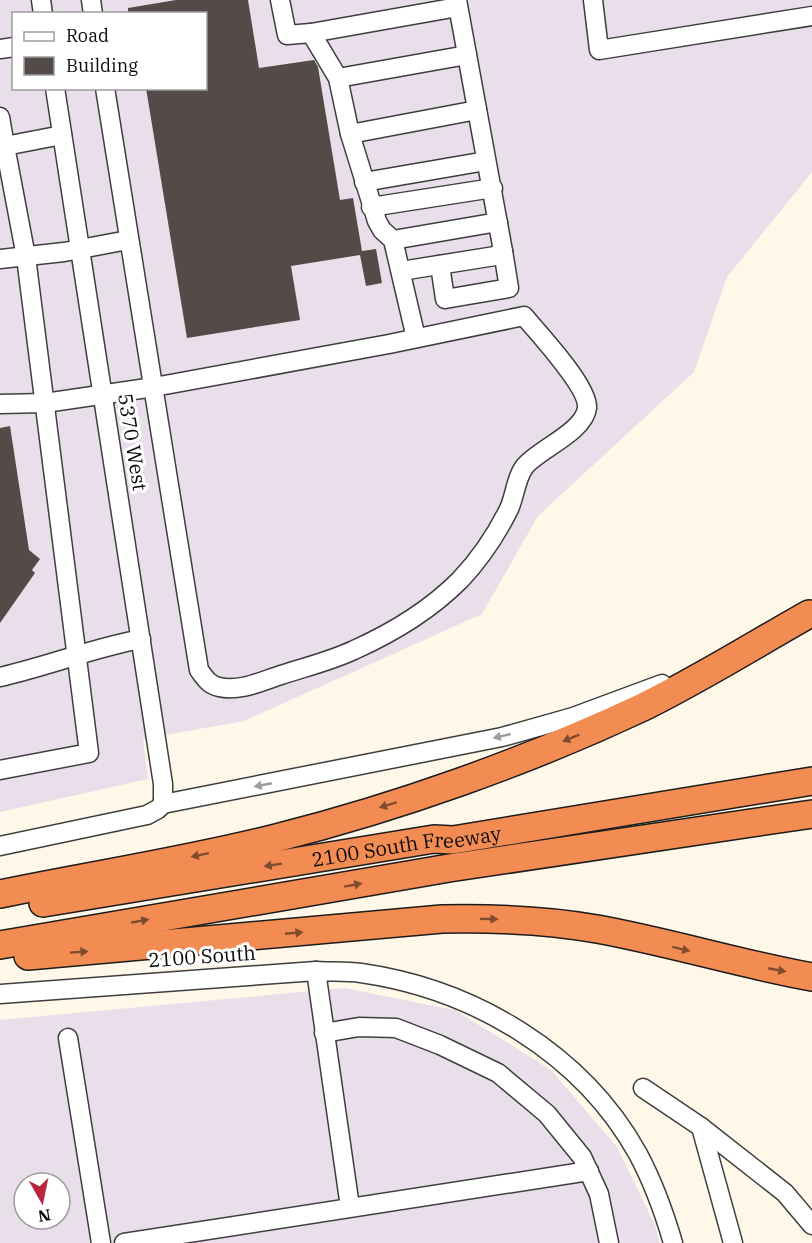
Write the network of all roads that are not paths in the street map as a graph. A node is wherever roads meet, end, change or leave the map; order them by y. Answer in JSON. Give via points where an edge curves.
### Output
{"nodes":[{"id":1,"x":280,"y":0,"type":"edge"},
{"id":2,"x":593,"y":0,"type":"edge"},
{"id":3,"x":457,"y":3,"type":"edge"},
{"id":4,"x":812,"y":16,"type":"edge"},
{"id":5,"x":311,"y":33,"type":"junction"},
{"id":6,"x":467,"y":55,"type":"junction"},
{"id":7,"x":338,"y":78,"type":"junction"},
{"id":8,"x":55,"y":90,"type":"edge"},
{"id":9,"x":105,"y":90,"type":"edge"},
{"id":10,"x":477,"y":110,"type":"junction"},
{"id":11,"x":0,"y":117,"type":"edge"},
{"id":12,"x":351,"y":134,"type":"junction"},
{"id":13,"x":62,"y":135,"type":"junction"},
{"id":14,"x":5,"y":146,"type":"junction"},
{"id":15,"x":486,"y":161,"type":"junction"},
{"id":16,"x":364,"y":182,"type":"junction"},
{"id":17,"x":493,"y":188,"type":"junction"},
{"id":18,"x":371,"y":207,"type":"junction"},
{"id":19,"x":498,"y":222,"type":"junction"},
{"id":20,"x":128,"y":240,"type":"junction"},
{"id":21,"x":393,"y":240,"type":"junction"},
{"id":22,"x":80,"y":249,"type":"junction"},
{"id":23,"x":503,"y":251,"type":"junction"},
{"id":24,"x":26,"y":256,"type":"junction"},
{"id":25,"x":0,"y":259,"type":"edge"},
{"id":26,"x":440,"y":265,"type":"junction"},
{"id":27,"x":401,"y":271,"type":"junction"},
{"id":28,"x":416,"y":338,"type":"junction"},
{"id":29,"x":154,"y":387,"type":"junction"},
{"id":30,"x":103,"y":393,"type":"junction"},
{"id":31,"x":45,"y":403,"type":"junction"},
{"id":32,"x":0,"y":404,"type":"edge"},
{"id":33,"x":809,"y":614,"type":"joint"},
{"id":34,"x":141,"y":639,"type":"junction"},
{"id":35,"x":77,"y":654,"type":"junction"},
{"id":36,"x":0,"y":676,"type":"edge"},
{"id":37,"x":812,"y":763,"type":"edge"},
{"id":38,"x":0,"y":771,"type":"edge"},
{"id":39,"x":812,"y":781,"type":"edge"},
{"id":40,"x":163,"y":804,"type":"junction"},
{"id":41,"x":812,"y":814,"type":"edge"},
{"id":42,"x":812,"y":832,"type":"edge"},
{"id":43,"x":434,"y":839,"type":"junction"},
{"id":44,"x":0,"y":846,"type":"edge"},
{"id":45,"x":449,"y":868,"type":"junction"},
{"id":46,"x":0,"y":894,"type":"edge"},
{"id":47,"x":0,"y":910,"type":"edge"},
{"id":48,"x":0,"y":945,"type":"edge"},
{"id":49,"x":0,"y":957,"type":"edge"},
{"id":50,"x":315,"y":971,"type":"junction"},
{"id":51,"x":812,"y":977,"type":"edge"},
{"id":52,"x":0,"y":994,"type":"edge"},
{"id":53,"x":324,"y":1033,"type":"junction"},
{"id":54,"x":68,"y":1038,"type":"dead end"},
{"id":55,"x":643,"y":1088,"type":"dead end"},
{"id":56,"x":701,"y":1128,"type":"junction"},
{"id":57,"x":589,"y":1171,"type":"junction"},
{"id":58,"x":350,"y":1207,"type":"junction"},
{"id":59,"x":812,"y":1225,"type":"edge"},
{"id":60,"x":101,"y":1243,"type":"edge"},
{"id":61,"x":124,"y":1243,"type":"edge"},
{"id":62,"x":609,"y":1243,"type":"edge"},
{"id":63,"x":673,"y":1243,"type":"edge"},
{"id":64,"x":733,"y":1243,"type":"edge"}],
"edges":[{"from":1,"to":5,"type":"street","via":[[287,35]]},
{"from":2,"to":4,"type":"street","via":[[599,50]]},
{"from":3,"to":5,"type":"street"},
{"from":3,"to":6,"type":"street"},
{"from":5,"to":7,"type":"street"},
{"from":6,"to":7,"type":"street"},
{"from":6,"to":10,"type":"street"},
{"from":7,"to":12,"type":"street"},
{"from":8,"to":13,"type":"street","name":"5370 West"},
{"from":9,"to":20,"type":"street"},
{"from":10,"to":12,"type":"street"},
{"from":10,"to":15,"type":"street"},
{"from":11,"to":14,"type":"street"},
{"from":12,"to":16,"type":"street"},
{"from":13,"to":14,"type":"street"},
{"from":13,"to":22,"type":"street","name":"5370 West"},
{"from":14,"to":24,"type":"street"},
{"from":15,"to":16,"type":"street"},
{"from":15,"to":17,"type":"street"},
{"from":16,"to":18,"type":"street"},
{"from":17,"to":18,"type":"street"},
{"from":17,"to":19,"type":"street"},
{"from":18,"to":21,"type":"street","via":[[382,230]]},
{"from":19,"to":21,"type":"street"},
{"from":19,"to":23,"type":"street"},
{"from":20,"to":22,"type":"street"},
{"from":20,"to":29,"type":"street"},
{"from":21,"to":27,"type":"street"},
{"from":22,"to":24,"type":"street"},
{"from":22,"to":30,"type":"street","name":"5370 West"},
{"from":23,"to":26,"type":"street","via":[[495,256]]},
{"from":23,"to":26,"type":"street","via":[[509,288],[446,299]]},
{"from":24,"to":25,"type":"street"},
{"from":24,"to":31,"type":"street"},
{"from":26,"to":27,"type":"street"},
{"from":27,"to":28,"type":"street"},
{"from":28,"to":29,"type":"street"},
{"from":28,"to":29,"type":"street","via":[[524,316],[577,381],[587,408],[582,420],[523,469],[509,508],[484,549],[460,580],[406,624],[353,651],[243,687],[218,687],[209,683],[199,670]]},
{"from":29,"to":30,"type":"street"},
{"from":30,"to":31,"type":"street"},
{"from":30,"to":34,"type":"street","name":"5370 West"},
{"from":31,"to":32,"type":"street"},
{"from":31,"to":35,"type":"street"},
{"from":33,"to":40,"type":"street","one_way":true,"via":[[686,675],[556,722],[423,753]]},
{"from":33,"to":46,"type":"highway","one_way":true,"via":[[643,706],[457,783],[276,838]]},
{"from":34,"to":35,"type":"street"},
{"from":34,"to":40,"type":"street","name":"5370 West"},
{"from":35,"to":36,"type":"street"},
{"from":35,"to":38,"type":"street","via":[[89,753]]},
{"from":37,"to":43,"type":"highway","via":[[608,800]]},
{"from":39,"to":43,"type":"highway","name":"2100 South Freeway","via":[[453,840]]},
{"from":40,"to":44,"type":"street","via":[[147,815]]},
{"from":41,"to":45,"type":"highway","name":"2100 South Freeway"},
{"from":42,"to":45,"type":"highway","via":[[500,874]]},
{"from":43,"to":47,"type":"highway","name":"2100 South Freeway","one_way":true},
{"from":48,"to":45,"type":"highway","name":"2100 South Freeway","one_way":true},
{"from":49,"to":51,"type":"highway","one_way":true,"via":[[442,919],[505,919],[595,929]]},
{"from":50,"to":52,"type":"street","name":"2100 South"},
{"from":50,"to":53,"type":"street"},
{"from":50,"to":63,"type":"street","name":"2100 South","via":[[359,972],[442,992],[516,1028],[555,1056],[592,1091],[620,1126],[656,1193]]},
{"from":53,"to":57,"type":"street","via":[[359,1027],[396,1028],[496,1071],[547,1114]]},
{"from":53,"to":58,"type":"street"},
{"from":54,"to":60,"type":"street"},
{"from":55,"to":56,"type":"street"},
{"from":56,"to":59,"type":"street","via":[[785,1192]]},
{"from":56,"to":64,"type":"street"},
{"from":57,"to":58,"type":"street"},
{"from":57,"to":62,"type":"street","via":[[599,1194]]},
{"from":58,"to":61,"type":"street"}]}
